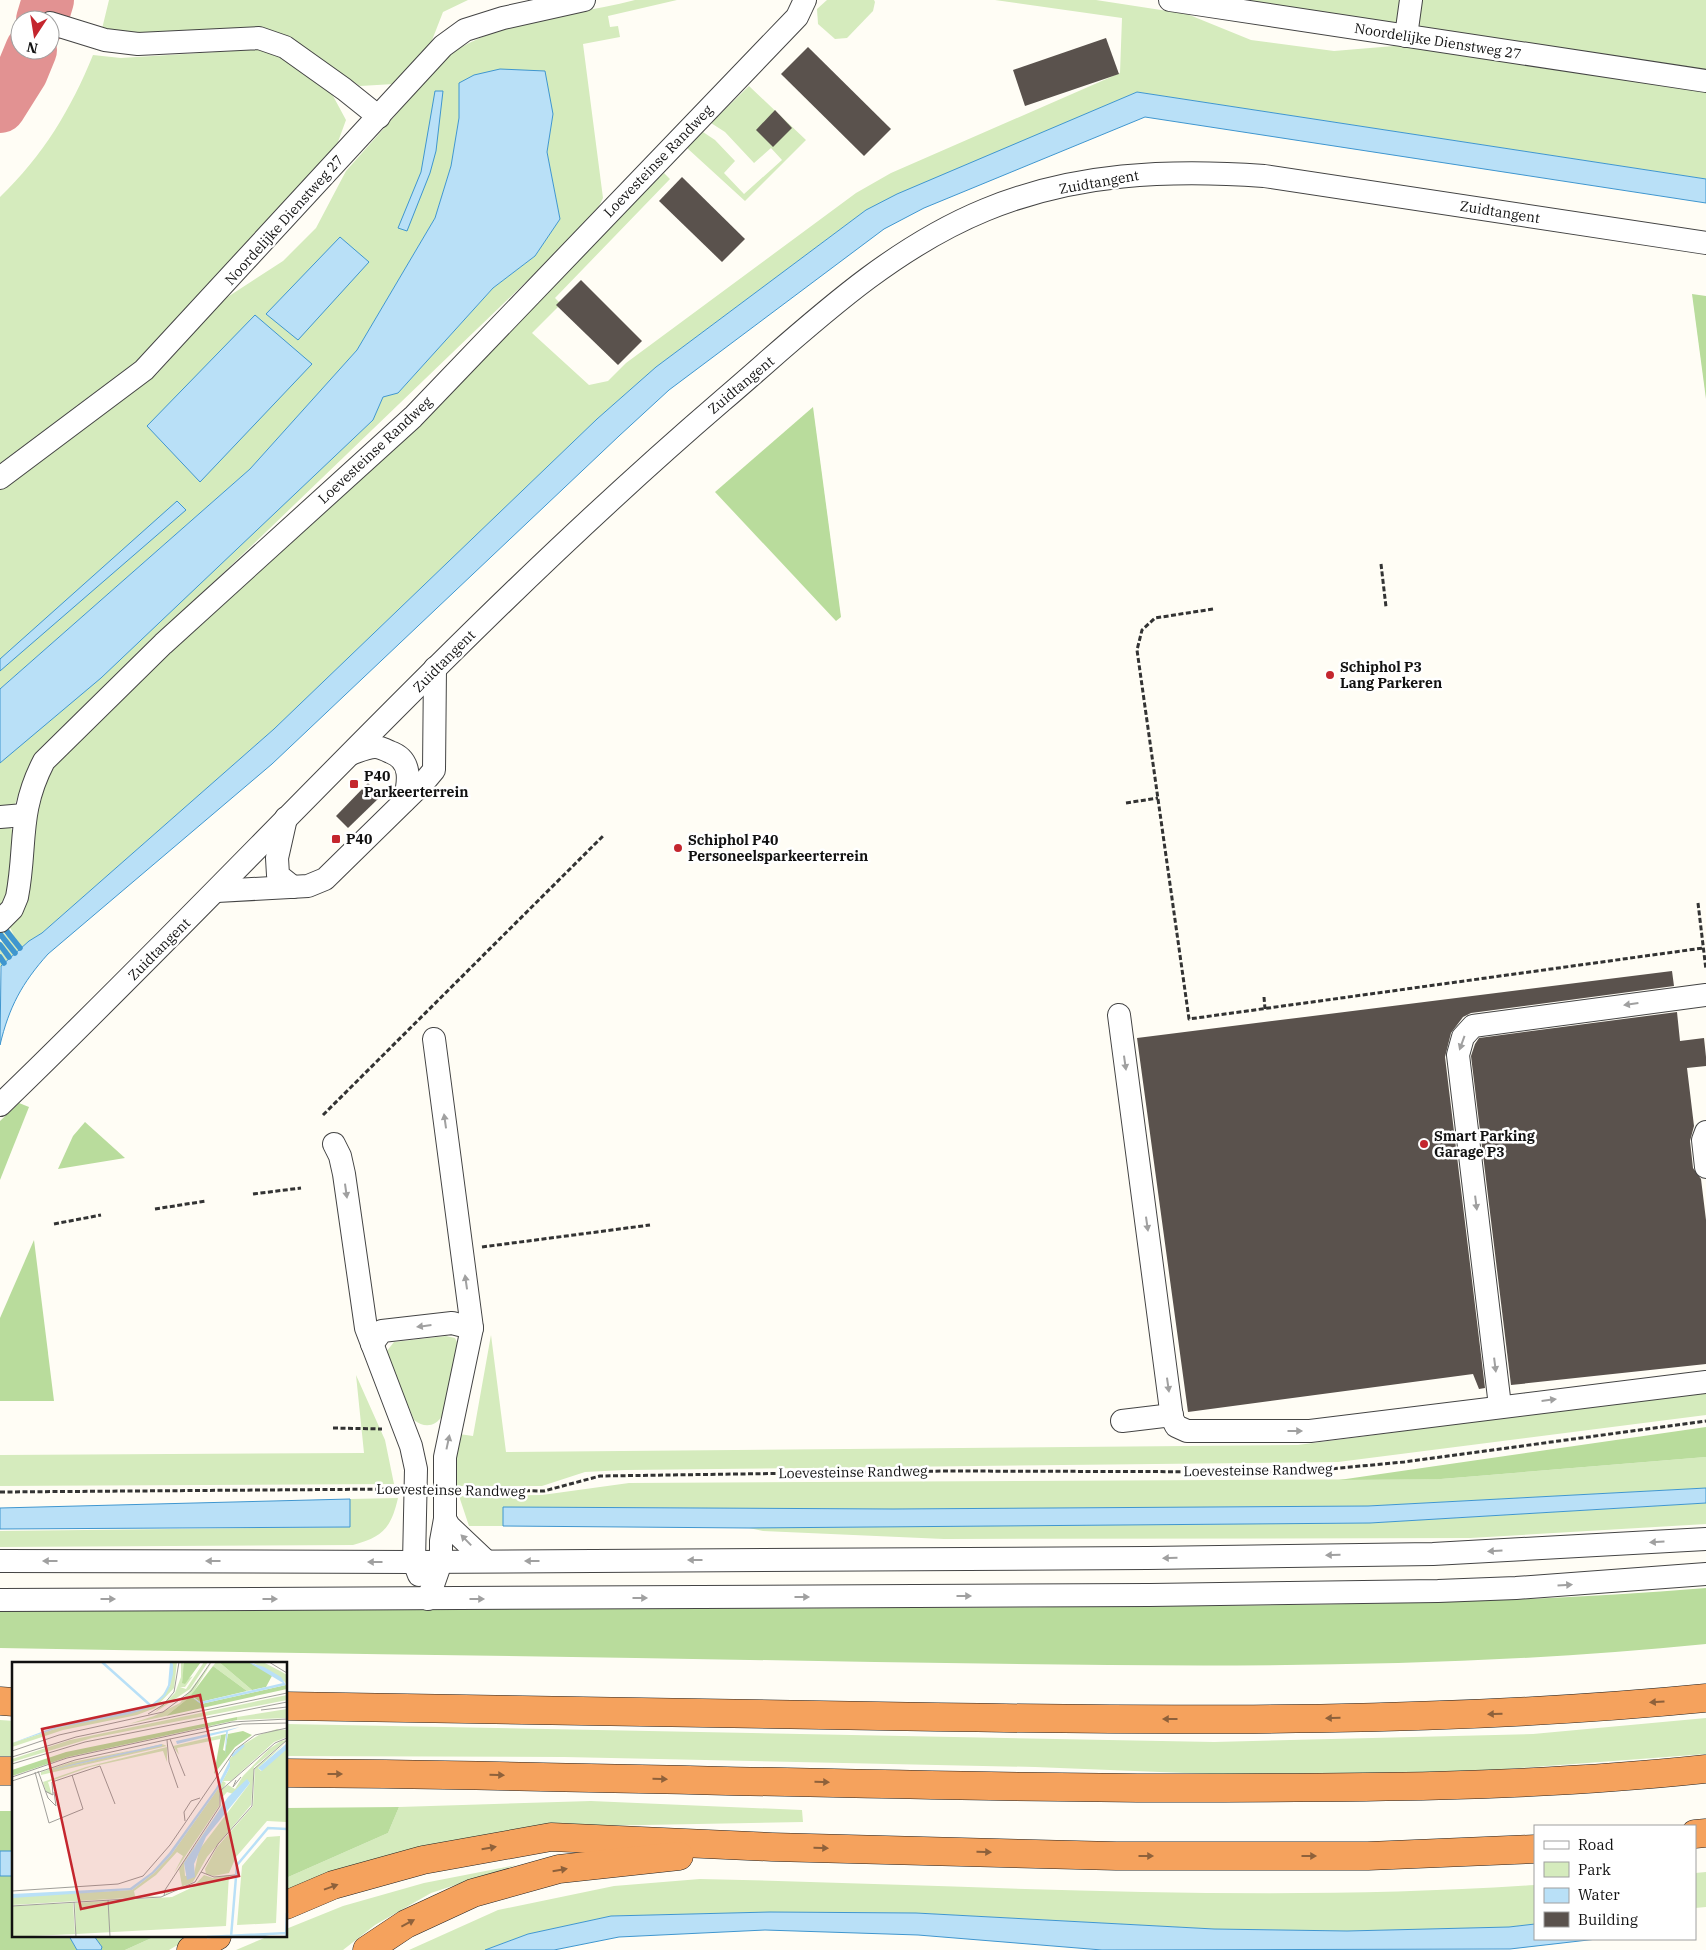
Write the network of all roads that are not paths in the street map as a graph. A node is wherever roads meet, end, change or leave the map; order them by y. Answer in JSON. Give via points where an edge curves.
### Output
{"nodes":[{"id":1,"x":584,"y":0,"type":"edge"},
{"id":2,"x":805,"y":0,"type":"edge"},
{"id":3,"x":1170,"y":0,"type":"edge"},
{"id":4,"x":1411,"y":0,"type":"edge"},
{"id":5,"x":60,"y":27,"type":"edge"},
{"id":6,"x":1406,"y":36,"type":"junction"},
{"id":7,"x":1706,"y":82,"type":"edge"},
{"id":8,"x":379,"y":117,"type":"junction"},
{"id":9,"x":1706,"y":243,"type":"edge"},
{"id":10,"x":0,"y":478,"type":"edge"},
{"id":11,"x":435,"y":668,"type":"junction"},
{"id":12,"x":353,"y":753,"type":"junction"},
{"id":13,"x":404,"y":802,"type":"junction"},
{"id":14,"x":24,"y":816,"type":"junction"},
{"id":15,"x":0,"y":817,"type":"edge"},
{"id":16,"x":287,"y":818,"type":"junction"},
{"id":17,"x":292,"y":887,"type":"junction"},
{"id":18,"x":217,"y":891,"type":"junction"},
{"id":19,"x":1,"y":919,"type":"edge"},
{"id":20,"x":1706,"y":995,"type":"edge"},
{"id":21,"x":1119,"y":1015,"type":"dead end"},
{"id":22,"x":434,"y":1039,"type":"dead end"},
{"id":23,"x":0,"y":1105,"type":"edge"},
{"id":24,"x":1706,"y":1132,"type":"edge"},
{"id":25,"x":334,"y":1144,"type":"dead end"},
{"id":26,"x":1706,"y":1167,"type":"edge"},
{"id":27,"x":472,"y":1328,"type":"junction"},
{"id":28,"x":372,"y":1344,"type":"junction"},
{"id":29,"x":1706,"y":1382,"type":"edge"},
{"id":30,"x":1500,"y":1406,"type":"junction"},
{"id":31,"x":1172,"y":1415,"type":"junction"},
{"id":32,"x":1122,"y":1421,"type":"dead end"},
{"id":33,"x":445,"y":1520,"type":"junction"},
{"id":34,"x":1706,"y":1539,"type":"edge"},
{"id":35,"x":0,"y":1561,"type":"edge"},
{"id":36,"x":486,"y":1561,"type":"junction"},
{"id":37,"x":414,"y":1562,"type":"junction"},
{"id":38,"x":442,"y":1562,"type":"junction"},
{"id":39,"x":1706,"y":1574,"type":"edge"},
{"id":40,"x":428,"y":1599,"type":"junction"},
{"id":41,"x":0,"y":1600,"type":"edge"},
{"id":42,"x":1706,"y":1698,"type":"edge"},
{"id":43,"x":288,"y":1706,"type":"edge"},
{"id":44,"x":1706,"y":1769,"type":"edge"},
{"id":45,"x":288,"y":1773,"type":"edge"},
{"id":46,"x":772,"y":1847,"type":"junction"},
{"id":47,"x":1534,"y":1849,"type":"edge"},
{"id":48,"x":288,"y":1904,"type":"edge"},
{"id":49,"x":213,"y":1938,"type":"edge"},
{"id":50,"x":191,"y":1950,"type":"edge"},
{"id":51,"x":367,"y":1950,"type":"edge"}],
"edges":[{"from":1,"to":8,"type":"street","name":"Noordelijke Dienstweg 27","via":[[465,30],[442,46]]},
{"from":2,"to":14,"type":"street","name":"Loevesteinse Randweg","via":[[797,17],[413,416],[164,644],[44,761],[33,782]]},
{"from":3,"to":6,"type":"street","name":"Noordelijke Dienstweg 27"},
{"from":4,"to":6,"type":"street"},
{"from":5,"to":8,"type":"street","via":[[105,40],[138,44],[259,38],[286,47]]},
{"from":6,"to":7,"type":"street","name":"Noordelijke Dienstweg 27"},
{"from":8,"to":10,"type":"street","name":"Noordelijke Dienstweg 27","via":[[144,370]]},
{"from":9,"to":11,"type":"street","name":"Zuidtangent","via":[[1264,176],[1212,172],[1118,175],[1074,183],[986,210],[932,236],[867,278],[644,468]]},
{"from":11,"to":12,"type":"street","name":"Zuidtangent"},
{"from":11,"to":13,"type":"street","via":[[434,770]]},
{"from":12,"to":13,"type":"street","via":[[376,747],[397,754],[408,771],[409,785]]},
{"from":12,"to":16,"type":"street","name":"Zuidtangent"},
{"from":13,"to":17,"type":"street","via":[[326,879],[308,886]]},
{"from":14,"to":15,"type":"street"},
{"from":14,"to":19,"type":"street","name":"Loevesteinse Randweg","via":[[17,897],[12,909]]},
{"from":16,"to":17,"type":"street","via":[[277,867],[278,875]]},
{"from":16,"to":18,"type":"street","name":"Zuidtangent"},
{"from":17,"to":18,"type":"street"},
{"from":18,"to":23,"type":"street","name":"Zuidtangent"},
{"from":20,"to":30,"type":"street","one_way":true,"via":[[1474,1026],[1463,1037],[1458,1055]]},
{"from":21,"to":31,"type":"street","one_way":true},
{"from":27,"to":22,"type":"street","one_way":true},
{"from":24,"to":26,"type":"street","via":[[1703,1140]]},
{"from":25,"to":28,"type":"street","one_way":true,"via":[[344,1174],[366,1328]]},
{"from":27,"to":28,"type":"street","one_way":true,"via":[[452,1323],[382,1331]]},
{"from":33,"to":27,"type":"street","one_way":true,"via":[[445,1457]]},
{"from":28,"to":37,"type":"street","via":[[411,1446],[416,1469]]},
{"from":30,"to":29,"type":"street","one_way":true},
{"from":31,"to":30,"type":"street","one_way":true,"via":[[1176,1426],[1187,1431],[1310,1431]]},
{"from":31,"to":32,"type":"street"},
{"from":36,"to":33,"type":"street","one_way":true},
{"from":33,"to":38,"type":"street"},
{"from":34,"to":36,"type":"street","one_way":true,"via":[[1434,1554]]},
{"from":37,"to":35,"type":"street","one_way":true},
{"from":36,"to":38,"type":"street"},
{"from":37,"to":38,"type":"street"},
{"from":37,"to":40,"type":"street"},
{"from":38,"to":40,"type":"street"},
{"from":40,"to":39,"type":"street","one_way":true,"via":[[1428,1591]]},
{"from":41,"to":40,"type":"street","one_way":true},
{"from":42,"to":43,"type":"highway","one_way":true,"via":[[1499,1714],[1289,1719],[1080,1719]]},
{"from":45,"to":44,"type":"highway","one_way":true,"via":[[470,1774],[1062,1788],[1376,1788],[1584,1779]]},
{"from":46,"to":47,"type":"highway","one_way":true,"via":[[1116,1856],[1368,1856]]},
{"from":48,"to":46,"type":"highway","one_way":true,"via":[[333,1885],[423,1860],[551,1837]]},
{"from":51,"to":46,"type":"highway","one_way":true,"via":[[406,1924],[473,1893],[559,1869]]},
{"from":49,"to":50,"type":"highway"}]}
